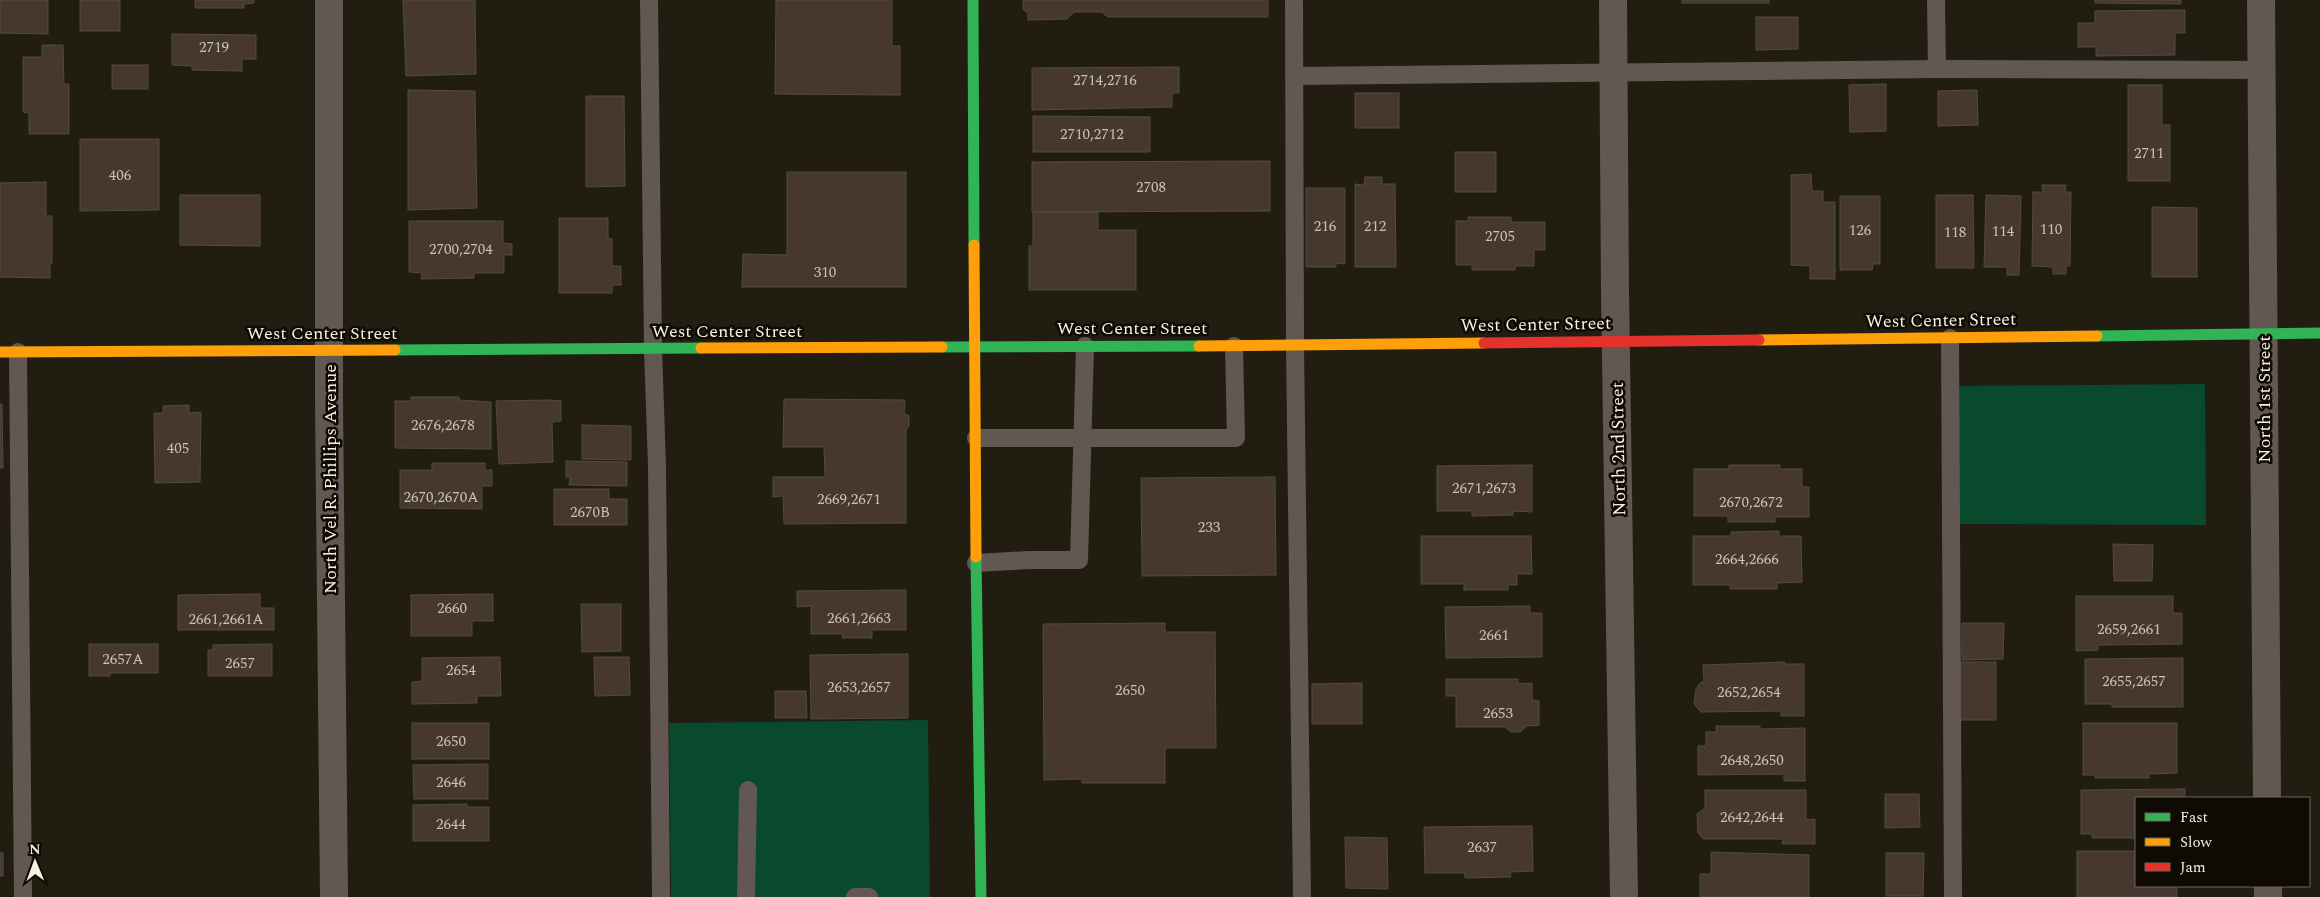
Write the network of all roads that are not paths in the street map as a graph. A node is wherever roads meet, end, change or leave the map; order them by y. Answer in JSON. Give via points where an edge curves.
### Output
{"nodes":[{"id":1,"x":329,"y":0,"type":"edge"},
{"id":2,"x":649,"y":0,"type":"edge"},
{"id":3,"x":973,"y":0,"type":"edge"},
{"id":4,"x":1294,"y":0,"type":"edge"},
{"id":5,"x":1613,"y":0,"type":"edge"},
{"id":6,"x":1936,"y":0,"type":"edge"},
{"id":7,"x":2261,"y":0,"type":"edge"},
{"id":8,"x":1937,"y":69,"type":"junction"},
{"id":9,"x":2261,"y":70,"type":"junction"},
{"id":10,"x":1614,"y":73,"type":"junction"},
{"id":11,"x":1295,"y":76,"type":"junction"},
{"id":12,"x":2263,"y":333,"type":"junction"},
{"id":13,"x":2320,"y":333,"type":"edge"},
{"id":14,"x":1950,"y":338,"type":"junction"},
{"id":15,"x":1616,"y":341,"type":"junction"},
{"id":16,"x":1295,"y":345,"type":"junction"},
{"id":17,"x":1085,"y":346,"type":"junction"},
{"id":18,"x":1234,"y":346,"type":"junction"},
{"id":19,"x":975,"y":347,"type":"junction"},
{"id":20,"x":653,"y":349,"type":"junction"},
{"id":21,"x":329,"y":350,"type":"junction"},
{"id":22,"x":0,"y":352,"type":"edge"},
{"id":23,"x":18,"y":352,"type":"junction"},
{"id":24,"x":976,"y":438,"type":"junction"},
{"id":25,"x":1082,"y":438,"type":"junction"},
{"id":26,"x":976,"y":563,"type":"junction"},
{"id":27,"x":748,"y":790,"type":"dead end"},
{"id":28,"x":2267,"y":797,"type":"edge"},
{"id":29,"x":23,"y":897,"type":"edge"},
{"id":30,"x":334,"y":897,"type":"edge"},
{"id":31,"x":661,"y":897,"type":"edge"},
{"id":32,"x":746,"y":897,"type":"edge"},
{"id":33,"x":855,"y":897,"type":"edge"},
{"id":34,"x":868,"y":897,"type":"edge"},
{"id":35,"x":981,"y":897,"type":"edge"},
{"id":36,"x":1302,"y":897,"type":"edge"},
{"id":37,"x":1624,"y":897,"type":"edge"},
{"id":38,"x":1953,"y":897,"type":"edge"}],
"edges":[{"from":1,"to":21,"type":"street","name":"North Vel R. Phillips Avenue"},
{"from":2,"to":20,"type":"lane"},
{"from":3,"to":19,"type":"street"},
{"from":4,"to":11,"type":"lane"},
{"from":5,"to":10,"type":"street","name":"North 2nd Street"},
{"from":6,"to":8,"type":"lane"},
{"from":7,"to":9,"type":"street","name":"North 1st Street"},
{"from":8,"to":9,"type":"lane"},
{"from":8,"to":10,"type":"lane"},
{"from":9,"to":12,"type":"street","name":"North 1st Street"},
{"from":10,"to":11,"type":"lane"},
{"from":10,"to":15,"type":"street","name":"North 2nd Street"},
{"from":11,"to":16,"type":"lane"},
{"from":12,"to":13,"type":"street","name":"West Center Street"},
{"from":12,"to":14,"type":"street","name":"West Center Street"},
{"from":12,"to":28,"type":"street","name":"North 1st Street"},
{"from":14,"to":15,"type":"street","name":"West Center Street"},
{"from":14,"to":38,"type":"lane"},
{"from":15,"to":16,"type":"street","name":"West Center Street"},
{"from":15,"to":37,"type":"street","name":"North 2nd Street"},
{"from":16,"to":18,"type":"street","name":"West Center Street"},
{"from":16,"to":36,"type":"lane"},
{"from":17,"to":18,"type":"street","name":"West Center Street"},
{"from":17,"to":19,"type":"street","name":"West Center Street"},
{"from":17,"to":25,"type":"lane"},
{"from":18,"to":25,"type":"lane","via":[[1236,438]]},
{"from":19,"to":20,"type":"street","name":"West Center Street"},
{"from":19,"to":24,"type":"street"},
{"from":20,"to":21,"type":"street","name":"West Center Street"},
{"from":20,"to":31,"type":"lane","via":[[658,466]]},
{"from":21,"to":23,"type":"street","name":"West Center Street"},
{"from":21,"to":30,"type":"street","name":"North Vel R. Phillips Avenue"},
{"from":22,"to":23,"type":"street","name":"West Center Street"},
{"from":23,"to":29,"type":"lane"},
{"from":24,"to":25,"type":"lane"},
{"from":24,"to":26,"type":"street"},
{"from":25,"to":26,"type":"lane","via":[[1079,560]]},
{"from":26,"to":35,"type":"street"},
{"from":27,"to":32,"type":"lane"},
{"from":33,"to":34,"type":"lane"}]}
